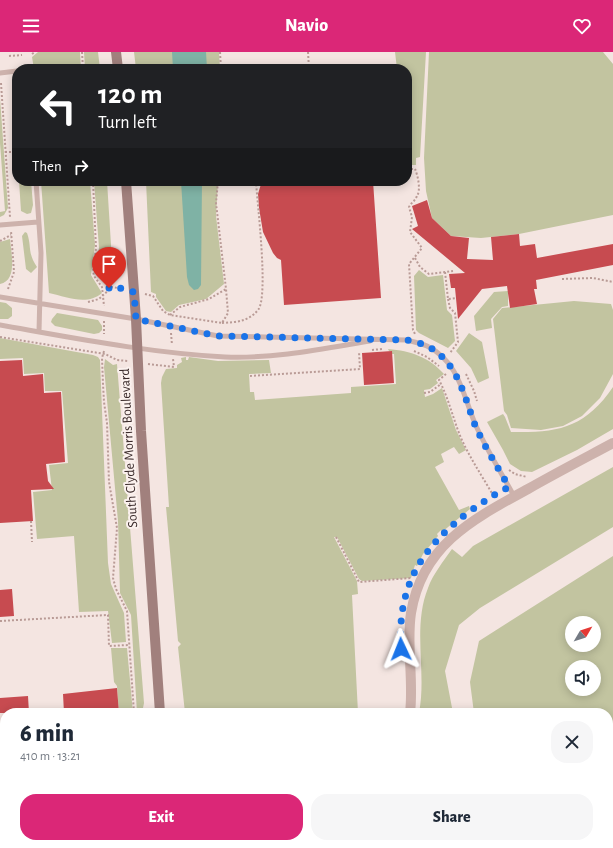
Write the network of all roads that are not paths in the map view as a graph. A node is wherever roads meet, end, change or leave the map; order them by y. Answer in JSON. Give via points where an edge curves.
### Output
{"nodes":[{"id":1,"x":116,"y":52,"type":"edge"},
{"id":2,"x":117,"y":64,"type":"edge"},
{"id":3,"x":12,"y":72,"type":"edge"},
{"id":4,"x":0,"y":73,"type":"edge"},
{"id":5,"x":36,"y":186,"type":"edge"},
{"id":6,"x":126,"y":186,"type":"edge"},
{"id":7,"x":38,"y":222,"type":"junction"},
{"id":8,"x":0,"y":225,"type":"edge"},
{"id":9,"x":0,"y":297,"type":"edge"},
{"id":10,"x":41,"y":304,"type":"junction"},
{"id":11,"x":136,"y":319,"type":"junction"},
{"id":12,"x":0,"y":325,"type":"edge"},
{"id":13,"x":39,"y":332,"type":"junction"},
{"id":14,"x":383,"y":339,"type":"junction"},
{"id":15,"x":138,"y":348,"type":"junction"},
{"id":16,"x":613,"y":442,"type":"edge"},
{"id":17,"x":514,"y":496,"type":"junction"},
{"id":18,"x":160,"y":708,"type":"edge"},
{"id":19,"x":410,"y":708,"type":"edge"}],
"edges":[{"from":1,"to":2,"type":"main road"},
{"from":3,"to":4,"type":"lane"},
{"from":5,"to":7,"type":"lane"},
{"from":6,"to":11,"type":"main road","name":"South Clyde Morris Boulevard"},
{"from":7,"to":8,"type":"lane"},
{"from":7,"to":10,"type":"lane"},
{"from":9,"to":10,"type":"lane"},
{"from":10,"to":11,"type":"lane"},
{"from":10,"to":13,"type":"lane"},
{"from":11,"to":14,"type":"lane","via":[[218,336]]},
{"from":11,"to":15,"type":"main road","name":"South Clyde Morris Boulevard"},
{"from":12,"to":13,"type":"lane"},
{"from":13,"to":15,"type":"lane"},
{"from":14,"to":15,"type":"lane","via":[[271,356],[226,357]]},
{"from":14,"to":17,"type":"lane","via":[[407,340],[427,346],[439,354],[452,369],[462,385],[481,437]]},
{"from":15,"to":18,"type":"main road","name":"South Clyde Morris Boulevard"},
{"from":16,"to":17,"type":"street"},
{"from":17,"to":19,"type":"street","via":[[480,515],[456,533],[444,544],[424,572],[417,588],[410,620]]}]}
